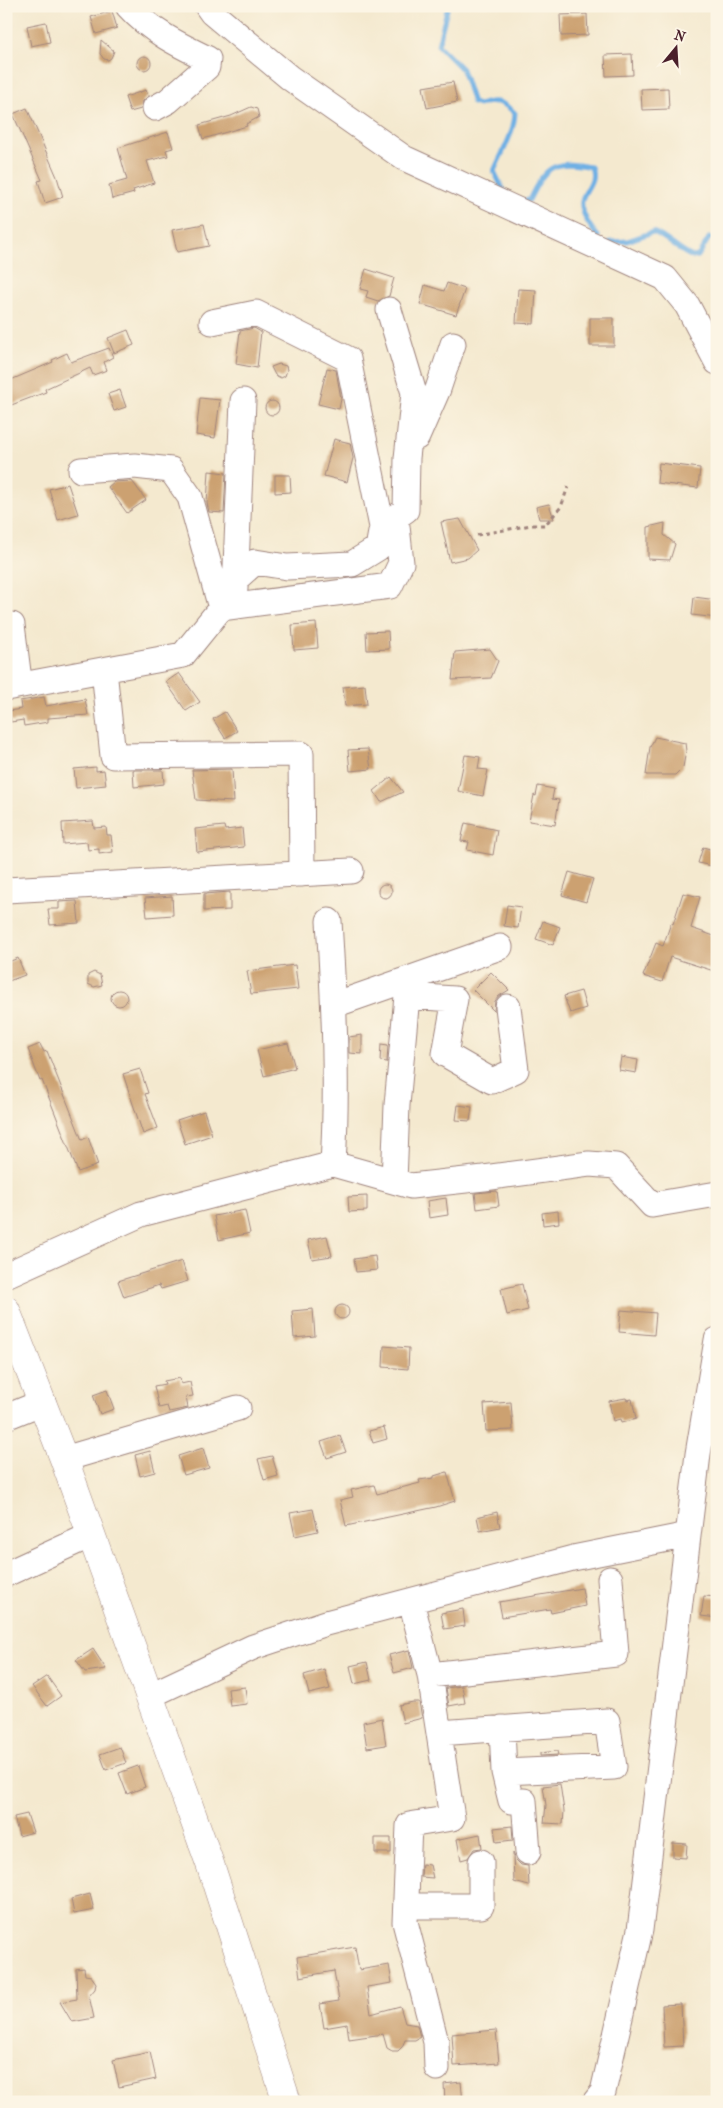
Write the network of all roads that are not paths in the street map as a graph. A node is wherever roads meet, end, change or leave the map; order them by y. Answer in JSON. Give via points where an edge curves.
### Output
{"nodes":[{"id":1,"x":128,"y":6,"type":"edge"},
{"id":2,"x":207,"y":6,"type":"edge"},
{"id":3,"x":156,"y":108,"type":"dead end"},
{"id":4,"x":389,"y":310,"type":"dead end"},
{"id":5,"x":212,"y":322,"type":"dead end"},
{"id":6,"x":454,"y":344,"type":"dead end"},
{"id":7,"x":717,"y":362,"type":"edge"},
{"id":8,"x":243,"y":401,"type":"dead end"},
{"id":9,"x":407,"y":458,"type":"junction"},
{"id":10,"x":81,"y":470,"type":"dead end"},
{"id":11,"x":236,"y":579,"type":"junction"},
{"id":12,"x":228,"y":607,"type":"junction"},
{"id":13,"x":12,"y":625,"type":"dead end"},
{"id":14,"x":104,"y":670,"type":"junction"},
{"id":15,"x":6,"y":678,"type":"edge"},
{"id":16,"x":6,"y":688,"type":"edge"},
{"id":17,"x":351,"y":871,"type":"dead end"},
{"id":18,"x":302,"y":874,"type":"junction"},
{"id":19,"x":6,"y":890,"type":"edge"},
{"id":20,"x":328,"y":921,"type":"dead end"},
{"id":21,"x":500,"y":947,"type":"dead end"},
{"id":22,"x":334,"y":1005,"type":"junction"},
{"id":23,"x":508,"y":1007,"type":"dead end"},
{"id":24,"x":333,"y":1164,"type":"junction"},
{"id":25,"x":394,"y":1181,"type":"junction"},
{"id":26,"x":717,"y":1194,"type":"edge"},
{"id":27,"x":6,"y":1275,"type":"edge"},
{"id":28,"x":6,"y":1310,"type":"edge"},
{"id":29,"x":717,"y":1340,"type":"edge"},
{"id":30,"x":43,"y":1402,"type":"junction"},
{"id":31,"x":238,"y":1408,"type":"dead end"},
{"id":32,"x":6,"y":1417,"type":"edge"},
{"id":33,"x":64,"y":1459,"type":"junction"},
{"id":34,"x":91,"y":1535,"type":"junction"},
{"id":35,"x":688,"y":1535,"type":"junction"},
{"id":36,"x":6,"y":1574,"type":"edge"},
{"id":37,"x":610,"y":1579,"type":"dead end"},
{"id":38,"x":411,"y":1601,"type":"junction"},
{"id":39,"x":430,"y":1676,"type":"junction"},
{"id":40,"x":149,"y":1696,"type":"junction"},
{"id":41,"x":502,"y":1728,"type":"junction"},
{"id":42,"x":439,"y":1732,"type":"junction"},
{"id":43,"x":504,"y":1772,"type":"junction"},
{"id":44,"x":528,"y":1852,"type":"dead end"},
{"id":45,"x":481,"y":1862,"type":"dead end"},
{"id":46,"x":406,"y":1906,"type":"junction"},
{"id":47,"x":437,"y":2068,"type":"dead end"},
{"id":48,"x":287,"y":2102,"type":"edge"},
{"id":49,"x":595,"y":2102,"type":"edge"}],
"edges":[{"from":1,"to":3,"type":"street","via":[[169,40],[208,59],[207,67]]},
{"from":2,"to":7,"type":"street","via":[[290,78],[404,158],[665,278],[686,305]]},
{"from":4,"to":9,"type":"street","via":[[414,393]]},
{"from":5,"to":11,"type":"street","via":[[256,313],[348,359],[382,527],[378,548],[352,564],[287,567],[255,562]]},
{"from":6,"to":9,"type":"street"},
{"from":8,"to":11,"type":"street"},
{"from":9,"to":12,"type":"street","via":[[406,510],[396,517],[401,563],[390,586]]},
{"from":10,"to":12,"type":"street","via":[[135,466],[171,470],[190,497]]},
{"from":11,"to":12,"type":"street"},
{"from":12,"to":14,"type":"street","via":[[183,655]]},
{"from":13,"to":15,"type":"street","via":[[18,672],[14,677]]},
{"from":14,"to":16,"type":"street"},
{"from":14,"to":18,"type":"street","via":[[113,756],[301,754]]},
{"from":17,"to":18,"type":"street"},
{"from":18,"to":19,"type":"street"},
{"from":20,"to":22,"type":"street"},
{"from":21,"to":22,"type":"street"},
{"from":22,"to":24,"type":"street","via":[[336,1112]]},
{"from":23,"to":25,"type":"street","via":[[516,1070],[492,1081],[444,1054],[455,999],[407,996]]},
{"from":24,"to":25,"type":"street"},
{"from":24,"to":27,"type":"street","via":[[141,1214]]},
{"from":25,"to":26,"type":"street","via":[[411,1186],[589,1164],[616,1166],[652,1205]]},
{"from":28,"to":30,"type":"main road"},
{"from":29,"to":35,"type":"street"},
{"from":30,"to":32,"type":"street"},
{"from":30,"to":33,"type":"main road"},
{"from":31,"to":33,"type":"street"},
{"from":33,"to":34,"type":"main road"},
{"from":34,"to":36,"type":"street"},
{"from":34,"to":40,"type":"main road"},
{"from":35,"to":38,"type":"street","via":[[573,1558]]},
{"from":35,"to":49,"type":"street","via":[[640,1930],[602,2092]]},
{"from":37,"to":39,"type":"street","via":[[616,1654]]},
{"from":38,"to":39,"type":"street"},
{"from":38,"to":40,"type":"street","via":[[326,1623],[253,1647]]},
{"from":39,"to":42,"type":"street"},
{"from":40,"to":48,"type":"main road","via":[[210,1864]]},
{"from":41,"to":42,"type":"street"},
{"from":41,"to":43,"type":"street"},
{"from":41,"to":43,"type":"street","via":[[607,1721],[614,1767]]},
{"from":42,"to":46,"type":"street","via":[[452,1818],[409,1825]]},
{"from":43,"to":44,"type":"street","via":[[511,1801],[524,1801]]},
{"from":45,"to":46,"type":"street","via":[[481,1906]]},
{"from":46,"to":47,"type":"street","via":[[405,1922],[436,2042]]}]}
